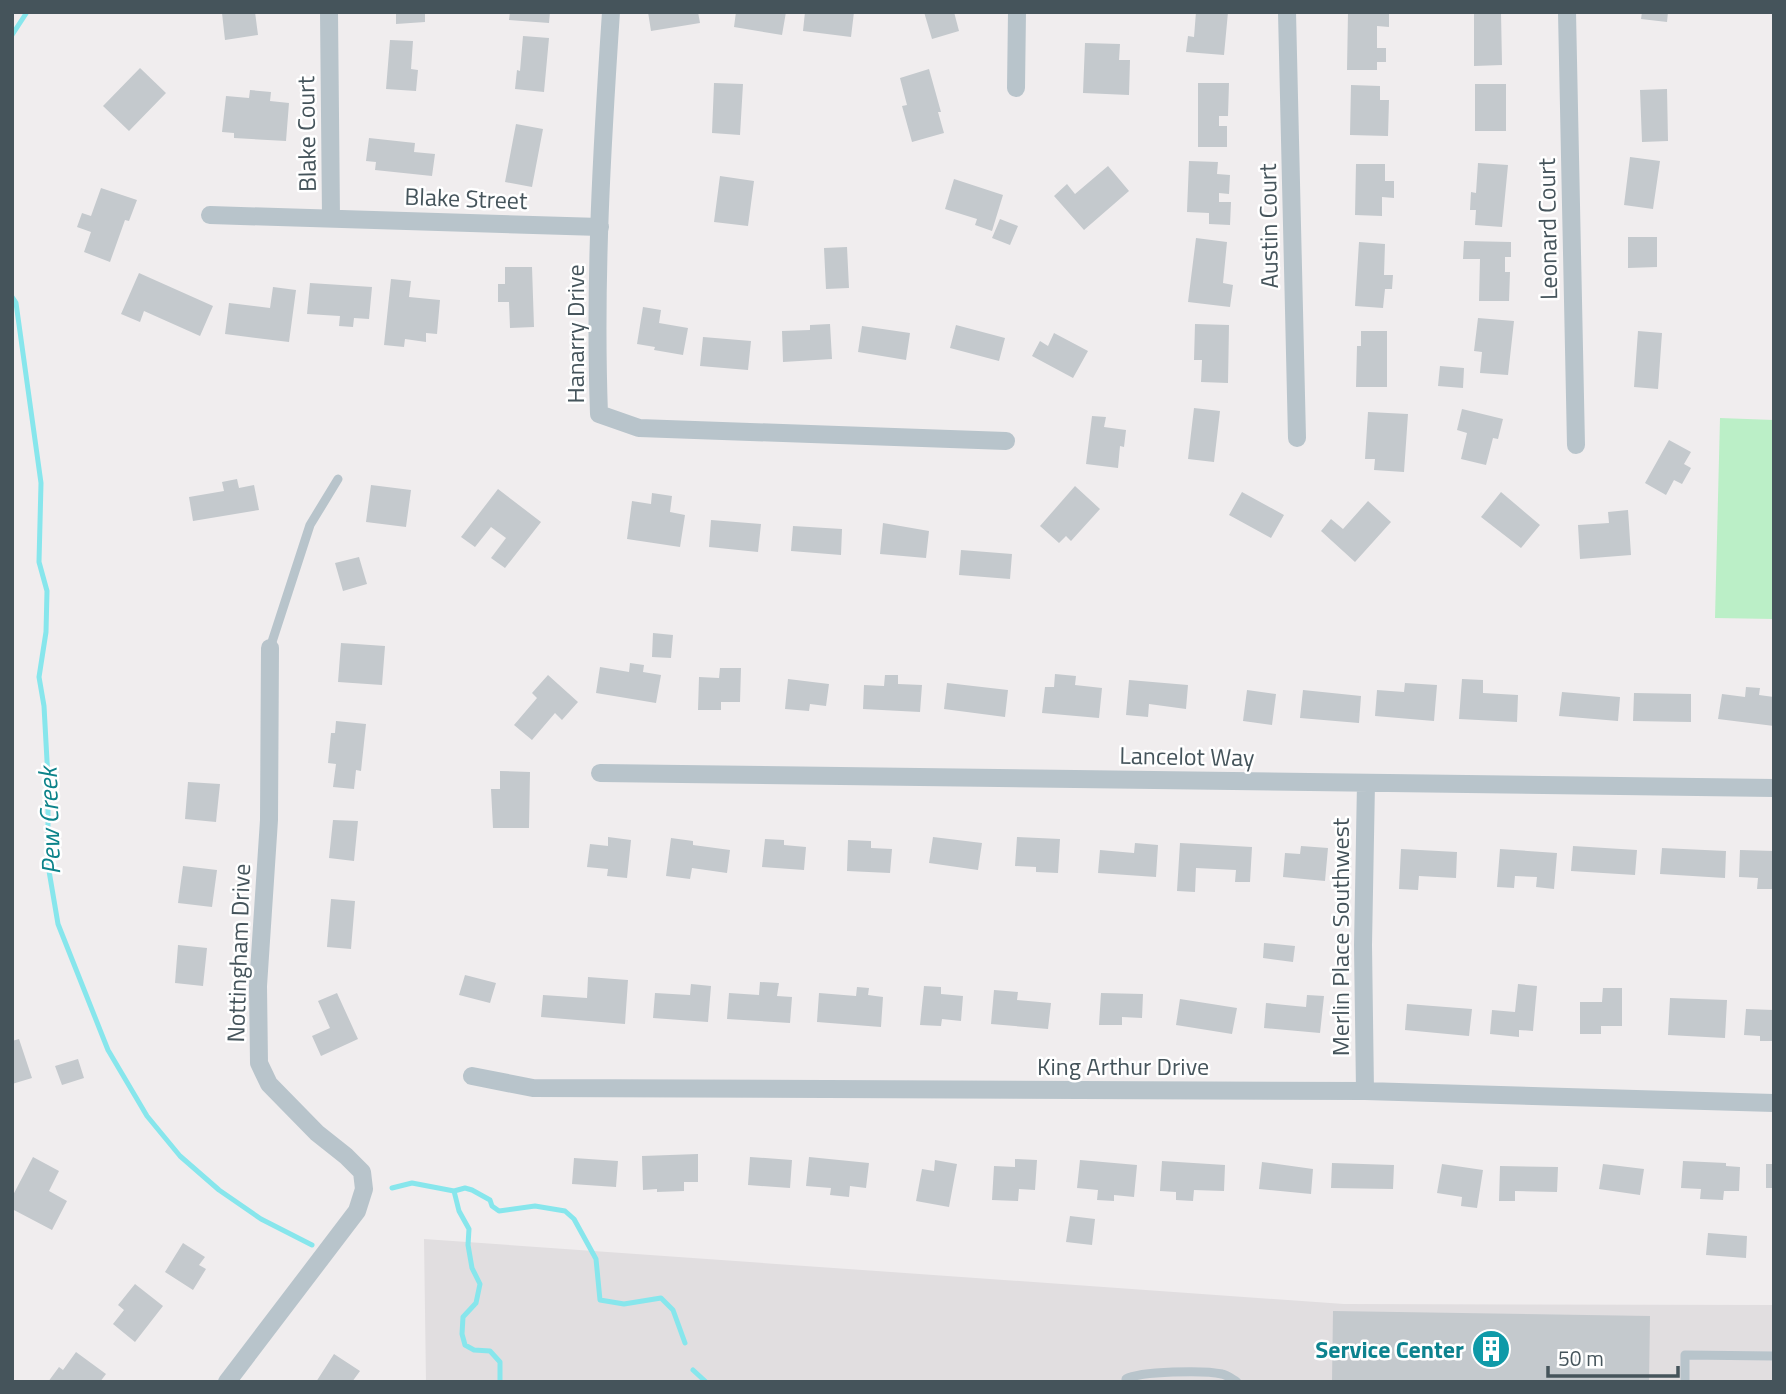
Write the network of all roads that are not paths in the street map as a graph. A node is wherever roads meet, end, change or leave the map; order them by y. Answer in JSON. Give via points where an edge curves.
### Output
{"nodes":[{"id":1,"x":329,"y":12,"type":"edge"},
{"id":2,"x":611,"y":12,"type":"edge"},
{"id":3,"x":1017,"y":12,"type":"edge"},
{"id":4,"x":1287,"y":12,"type":"edge"},
{"id":5,"x":1567,"y":12,"type":"edge"},
{"id":6,"x":1016,"y":89,"type":"dead end"},
{"id":7,"x":210,"y":215,"type":"dead end"},
{"id":8,"x":331,"y":218,"type":"junction"},
{"id":9,"x":600,"y":227,"type":"junction"},
{"id":10,"x":1297,"y":438,"type":"dead end"},
{"id":11,"x":1006,"y":441,"type":"dead end"},
{"id":12,"x":1576,"y":445,"type":"dead end"},
{"id":13,"x":338,"y":479,"type":"dead end"},
{"id":14,"x":270,"y":648,"type":"joint"},
{"id":15,"x":600,"y":773,"type":"dead end"},
{"id":16,"x":1366,"y":783,"type":"junction"},
{"id":17,"x":1774,"y":788,"type":"edge"},
{"id":18,"x":472,"y":1076,"type":"dead end"},
{"id":19,"x":1365,"y":1091,"type":"junction"},
{"id":20,"x":1774,"y":1103,"type":"edge"},
{"id":21,"x":1774,"y":1356,"type":"edge"},
{"id":22,"x":227,"y":1382,"type":"edge"},
{"id":23,"x":1126,"y":1382,"type":"edge"},
{"id":24,"x":1237,"y":1382,"type":"edge"},
{"id":25,"x":1685,"y":1382,"type":"edge"}],
"edges":[{"from":1,"to":8,"type":"street","name":"Blake Court"},
{"from":2,"to":9,"type":"street","name":"Hanarry Drive"},
{"from":3,"to":6,"type":"street"},
{"from":4,"to":10,"type":"street","name":"Austin Court"},
{"from":5,"to":12,"type":"street","name":"Leonard Court"},
{"from":7,"to":8,"type":"street","name":"Blake Court"},
{"from":8,"to":9,"type":"street","name":"Blake Street"},
{"from":9,"to":11,"type":"street","name":"Hanarry Drive","via":[[598,414],[639,428]]},
{"from":13,"to":14,"type":"lane","via":[[310,525]]},
{"from":14,"to":22,"type":"street","name":"Nottingham Drive","via":[[269,820],[258,986],[259,1063],[269,1084],[362,1172],[364,1189],[357,1210]]},
{"from":15,"to":16,"type":"street","name":"Lancelot Way"},
{"from":16,"to":17,"type":"street","name":"Lancelot Way"},
{"from":16,"to":19,"type":"street","name":"Merlin Place Southwest"},
{"from":18,"to":19,"type":"street","name":"King Arthur Drive","via":[[533,1087]]},
{"from":19,"to":20,"type":"street","name":"King Arthur Drive"},
{"from":21,"to":25,"type":"lane","via":[[1685,1355]]},
{"from":23,"to":24,"type":"lane","via":[[1134,1374],[1183,1373],[1222,1374]]}]}
